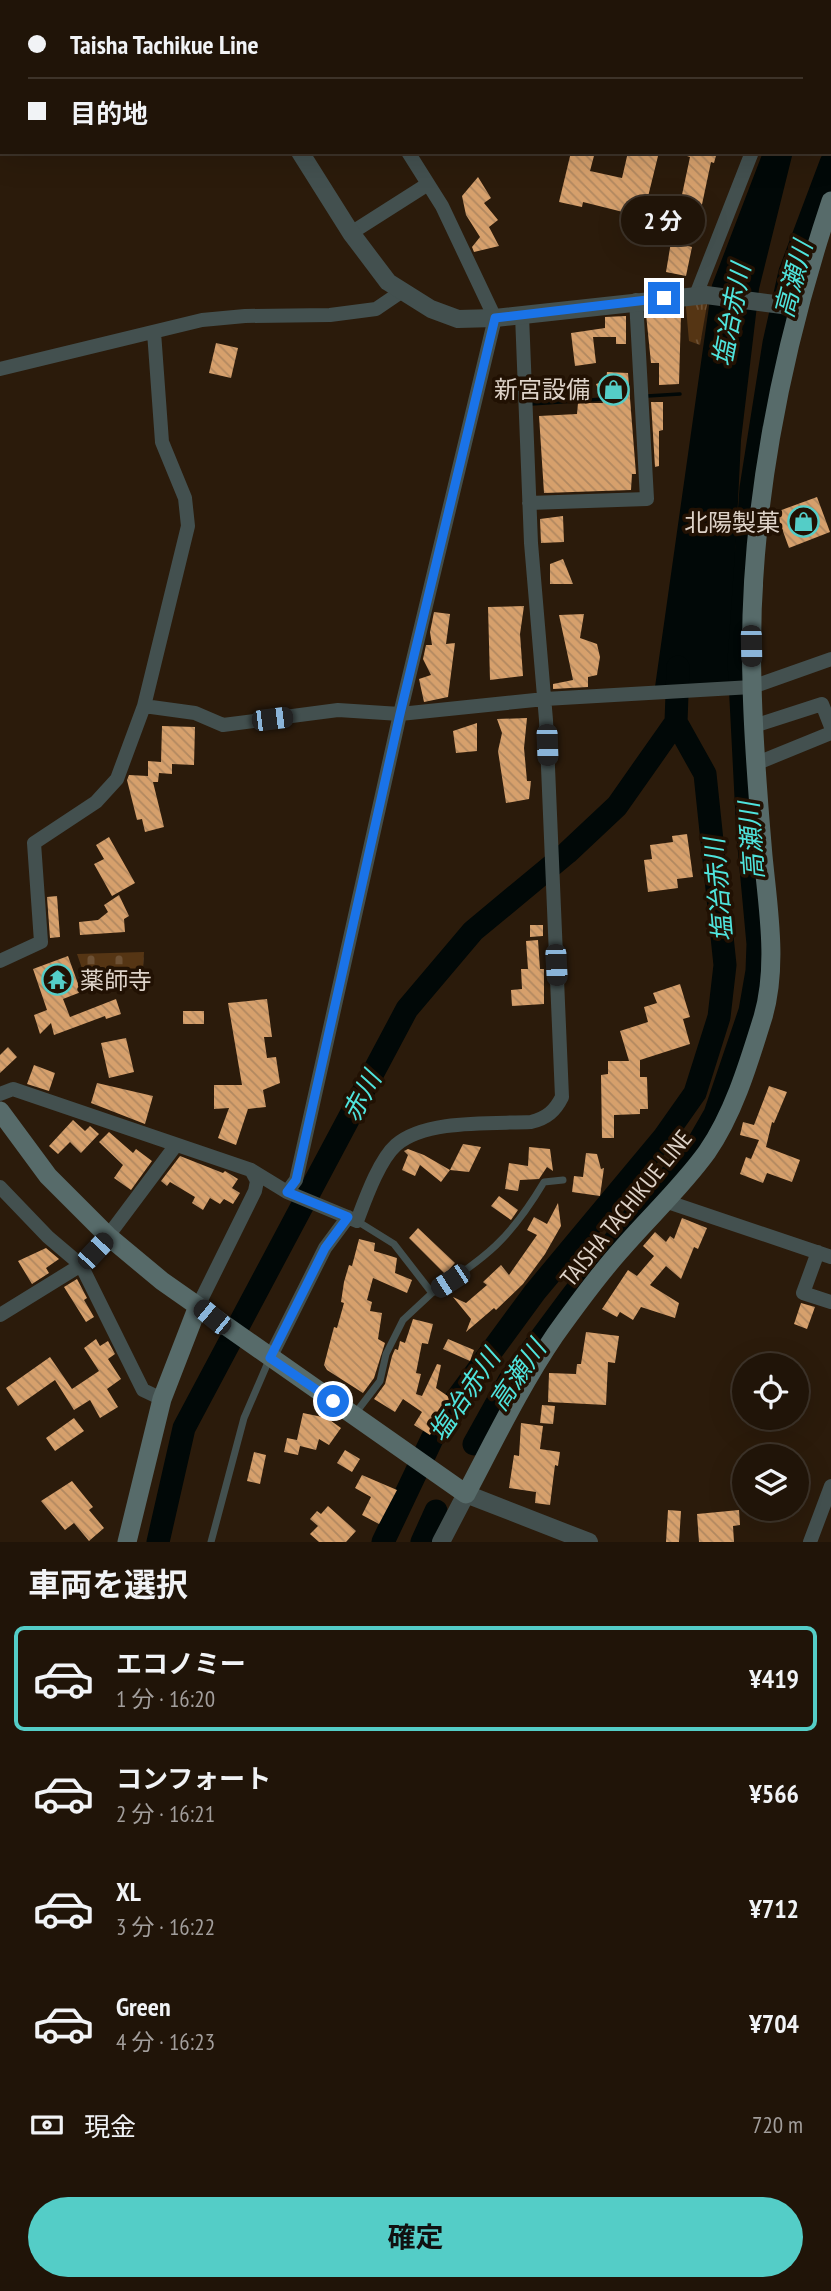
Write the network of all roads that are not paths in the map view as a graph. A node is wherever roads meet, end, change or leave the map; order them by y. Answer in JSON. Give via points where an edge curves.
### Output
{"nodes":[{"id":1,"x":301,"y":154,"type":"edge"},
{"id":2,"x":409,"y":154,"type":"edge"},
{"id":3,"x":750,"y":154,"type":"edge"},
{"id":4,"x":428,"y":184,"type":"junction"},
{"id":5,"x":831,"y":201,"type":"edge"},
{"id":6,"x":351,"y":233,"type":"junction"},
{"id":7,"x":401,"y":292,"type":"junction"},
{"id":8,"x":701,"y":295,"type":"junction"},
{"id":9,"x":636,"y":300,"type":"junction"},
{"id":10,"x":797,"y":307,"type":"junction"},
{"id":11,"x":522,"y":315,"type":"junction"},
{"id":12,"x":495,"y":318,"type":"junction"},
{"id":13,"x":154,"y":332,"type":"junction"},
{"id":14,"x":0,"y":369,"type":"edge"},
{"id":15,"x":529,"y":503,"type":"junction"},
{"id":16,"x":831,"y":659,"type":"edge"},
{"id":17,"x":752,"y":687,"type":"junction"},
{"id":18,"x":545,"y":699,"type":"junction"},
{"id":19,"x":144,"y":706,"type":"junction"},
{"id":20,"x":400,"y":714,"type":"junction"},
{"id":21,"x":754,"y":726,"type":"junction"},
{"id":22,"x":831,"y":727,"type":"edge"},
{"id":23,"x":831,"y":733,"type":"edge"},
{"id":24,"x":755,"y":764,"type":"junction"},
{"id":25,"x":0,"y":961,"type":"edge"},
{"id":26,"x":0,"y":1094,"type":"edge"},
{"id":27,"x":0,"y":1111,"type":"edge"},
{"id":28,"x":176,"y":1145,"type":"junction"},
{"id":29,"x":251,"y":1170,"type":"junction"},
{"id":30,"x":563,"y":1180,"type":"dead end"},
{"id":31,"x":0,"y":1187,"type":"edge"},
{"id":32,"x":287,"y":1192,"type":"junction"},
{"id":33,"x":665,"y":1201,"type":"junction"},
{"id":34,"x":353,"y":1219,"type":"junction"},
{"id":35,"x":108,"y":1236,"type":"junction"},
{"id":36,"x":825,"y":1255,"type":"edge"},
{"id":37,"x":81,"y":1265,"type":"junction"},
{"id":38,"x":432,"y":1293,"type":"junction"},
{"id":39,"x":831,"y":1302,"type":"edge"},
{"id":40,"x":205,"y":1312,"type":"junction"},
{"id":41,"x":0,"y":1314,"type":"edge"},
{"id":42,"x":265,"y":1355,"type":"junction"},
{"id":43,"x":162,"y":1399,"type":"junction"},
{"id":44,"x":354,"y":1416,"type":"junction"},
{"id":45,"x":831,"y":1486,"type":"edge"},
{"id":46,"x":466,"y":1494,"type":"junction"},
{"id":47,"x":127,"y":1542,"type":"edge"},
{"id":48,"x":211,"y":1542,"type":"edge"},
{"id":49,"x":441,"y":1542,"type":"edge"},
{"id":50,"x":588,"y":1542,"type":"edge"},
{"id":51,"x":810,"y":1542,"type":"edge"}],
"edges":[{"from":1,"to":6,"type":"street"},
{"from":2,"to":4,"type":"street"},
{"from":3,"to":8,"type":"street"},
{"from":4,"to":6,"type":"street"},
{"from":4,"to":12,"type":"street"},
{"from":5,"to":10,"type":"main road","name":"TAISHA TACHIKUE LINE"},
{"from":6,"to":7,"type":"street"},
{"from":7,"to":12,"type":"street","via":[[458,318]]},
{"from":7,"to":13,"type":"street","via":[[376,310],[202,320]]},
{"from":8,"to":9,"type":"street"},
{"from":8,"to":10,"type":"street"},
{"from":9,"to":11,"type":"street"},
{"from":9,"to":15,"type":"street","via":[[647,499]]},
{"from":10,"to":17,"type":"main road","name":"TAISHA TACHIKUE LINE","via":[[758,537],[750,625]]},
{"from":11,"to":12,"type":"street"},
{"from":11,"to":15,"type":"street"},
{"from":12,"to":20,"type":"street"},
{"from":13,"to":14,"type":"street"},
{"from":13,"to":19,"type":"street","via":[[162,442],[185,498],[188,526]]},
{"from":15,"to":18,"type":"street"},
{"from":16,"to":17,"type":"street"},
{"from":17,"to":18,"type":"street"},
{"from":17,"to":21,"type":"main road","name":"TAISHA TACHIKUE LINE"},
{"from":18,"to":20,"type":"street"},
{"from":18,"to":34,"type":"street","via":[[562,1097],[544,1119],[431,1128],[410,1136],[394,1147]]},
{"from":19,"to":20,"type":"street","via":[[195,713],[223,725],[338,710]]},
{"from":19,"to":25,"type":"street","via":[[117,779],[96,802],[34,842],[41,942]]},
{"from":20,"to":32,"type":"street","via":[[296,1180]]},
{"from":21,"to":22,"type":"street","via":[[822,704]]},
{"from":21,"to":24,"type":"main road","name":"TAISHA TACHIKUE LINE"},
{"from":23,"to":24,"type":"street"},
{"from":24,"to":33,"type":"main road","name":"TAISHA TACHIKUE LINE","via":[[769,928],[764,1013],[727,1118],[708,1150]]},
{"from":26,"to":28,"type":"street","via":[[13,1089]]},
{"from":27,"to":35,"type":"main road","via":[[48,1176]]},
{"from":28,"to":29,"type":"street"},
{"from":28,"to":35,"type":"street"},
{"from":29,"to":32,"type":"street"},
{"from":29,"to":40,"type":"street","via":[[257,1181],[255,1192]]},
{"from":30,"to":38,"type":"lane","via":[[544,1182],[526,1212],[485,1258]]},
{"from":31,"to":37,"type":"street"},
{"from":32,"to":34,"type":"street"},
{"from":33,"to":36,"type":"street"},
{"from":33,"to":46,"type":"main road","name":"TAISHA TACHIKUE LINE","via":[[618,1253],[555,1336]]},
{"from":34,"to":38,"type":"lane","via":[[394,1244]]},
{"from":34,"to":42,"type":"street","via":[[325,1248]]},
{"from":35,"to":37,"type":"street"},
{"from":35,"to":40,"type":"main road"},
{"from":36,"to":39,"type":"street","via":[[803,1293]]},
{"from":37,"to":41,"type":"street"},
{"from":37,"to":43,"type":"street","via":[[143,1390]]},
{"from":38,"to":44,"type":"lane","via":[[403,1320],[380,1381]]},
{"from":40,"to":42,"type":"main road"},
{"from":40,"to":43,"type":"main road"},
{"from":42,"to":44,"type":"main road"},
{"from":42,"to":48,"type":"lane"},
{"from":43,"to":47,"type":"main road"},
{"from":44,"to":46,"type":"main road"},
{"from":45,"to":51,"type":"street"},
{"from":46,"to":49,"type":"street"},
{"from":46,"to":50,"type":"street"}]}
